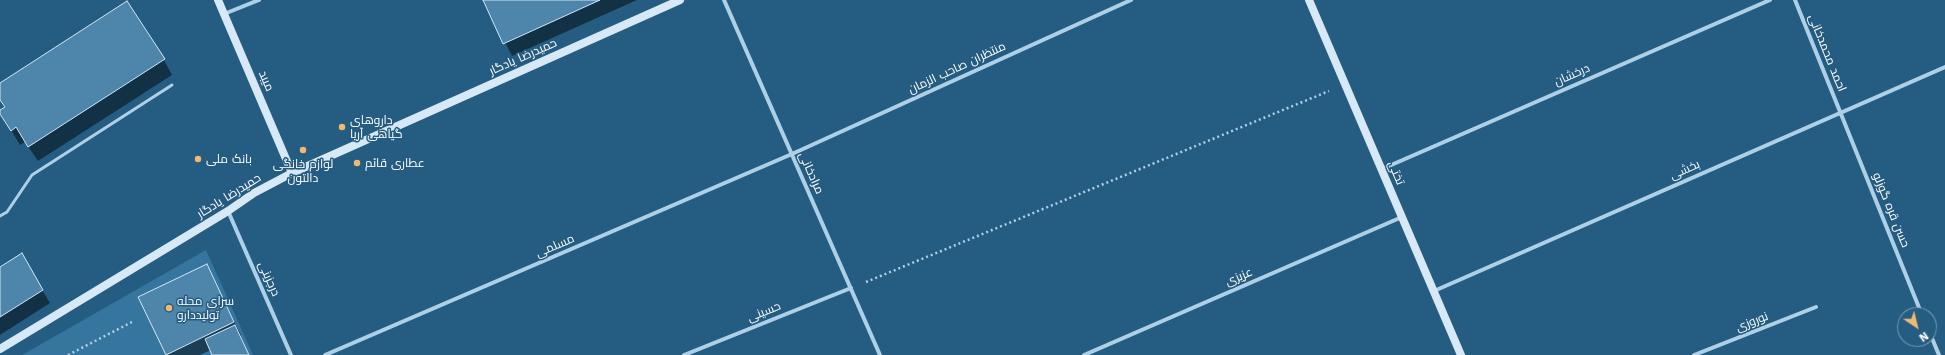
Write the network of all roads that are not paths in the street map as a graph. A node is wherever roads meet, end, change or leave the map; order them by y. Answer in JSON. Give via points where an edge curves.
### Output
{"nodes":[{"id":1,"x":218,"y":0,"type":"edge"},
{"id":2,"x":259,"y":0,"type":"edge"},
{"id":3,"x":680,"y":0,"type":"edge"},
{"id":4,"x":724,"y":0,"type":"edge"},
{"id":5,"x":1131,"y":0,"type":"edge"},
{"id":6,"x":1309,"y":0,"type":"edge"},
{"id":7,"x":1770,"y":0,"type":"edge"},
{"id":8,"x":1795,"y":0,"type":"edge"},
{"id":9,"x":224,"y":14,"type":"junction"},
{"id":10,"x":1945,"y":67,"type":"edge"},
{"id":11,"x":172,"y":85,"type":"dead end"},
{"id":12,"x":1841,"y":113,"type":"junction"},
{"id":13,"x":792,"y":154,"type":"junction"},
{"id":14,"x":1381,"y":169,"type":"junction"},
{"id":15,"x":292,"y":173,"type":"junction"},
{"id":16,"x":228,"y":211,"type":"junction"},
{"id":17,"x":0,"y":216,"type":"edge"},
{"id":18,"x":1402,"y":217,"type":"junction"},
{"id":19,"x":851,"y":288,"type":"junction"},
{"id":20,"x":1434,"y":292,"type":"junction"},
{"id":21,"x":1816,"y":307,"type":"dead end"},
{"id":22,"x":1919,"y":307,"type":"edge"},
{"id":23,"x":0,"y":349,"type":"edge"},
{"id":24,"x":291,"y":355,"type":"edge"},
{"id":25,"x":326,"y":355,"type":"edge"},
{"id":26,"x":684,"y":355,"type":"edge"},
{"id":27,"x":880,"y":355,"type":"edge"},
{"id":28,"x":1084,"y":355,"type":"edge"},
{"id":29,"x":1461,"y":355,"type":"edge"},
{"id":30,"x":1694,"y":355,"type":"edge"}],
"edges":[{"from":1,"to":9,"type":"street","name":"میبد"},
{"from":2,"to":9,"type":"street"},
{"from":3,"to":15,"type":"street","name":"حمیدرضا یادگار"},
{"from":4,"to":13,"type":"street","name":"مرادخانی"},
{"from":5,"to":13,"type":"street","name":"منتظران صاحب الزمان"},
{"from":6,"to":14,"type":"street","name":"تختی"},
{"from":7,"to":14,"type":"street","name":"درخشان"},
{"from":8,"to":12,"type":"street","name":"احمد محمدخانی"},
{"from":9,"to":15,"type":"street","name":"میبد"},
{"from":10,"to":12,"type":"street","name":"بخشی"},
{"from":11,"to":17,"type":"lane","via":[[32,175],[7,212]]},
{"from":12,"to":20,"type":"street","name":"بخشی"},
{"from":12,"to":22,"type":"street","name":"حسن قره گوزلو"},
{"from":13,"to":19,"type":"street","name":"مرادخانی"},
{"from":13,"to":25,"type":"street","name":"مسلمی"},
{"from":14,"to":18,"type":"street","name":"تختی"},
{"from":15,"to":16,"type":"street","name":"حمیدرضا یادگار","via":[[254,193]]},
{"from":16,"to":23,"type":"street","name":"حمیدرضا یادگار"},
{"from":16,"to":24,"type":"street","name":"درجزینی"},
{"from":18,"to":20,"type":"street","name":"تختی"},
{"from":18,"to":28,"type":"street","name":"عزیزی"},
{"from":19,"to":26,"type":"street","name":"حسینی"},
{"from":19,"to":27,"type":"street","name":"مرادخانی"},
{"from":20,"to":29,"type":"street","name":"تختی"},
{"from":21,"to":30,"type":"street","name":"نوروزی"}]}
